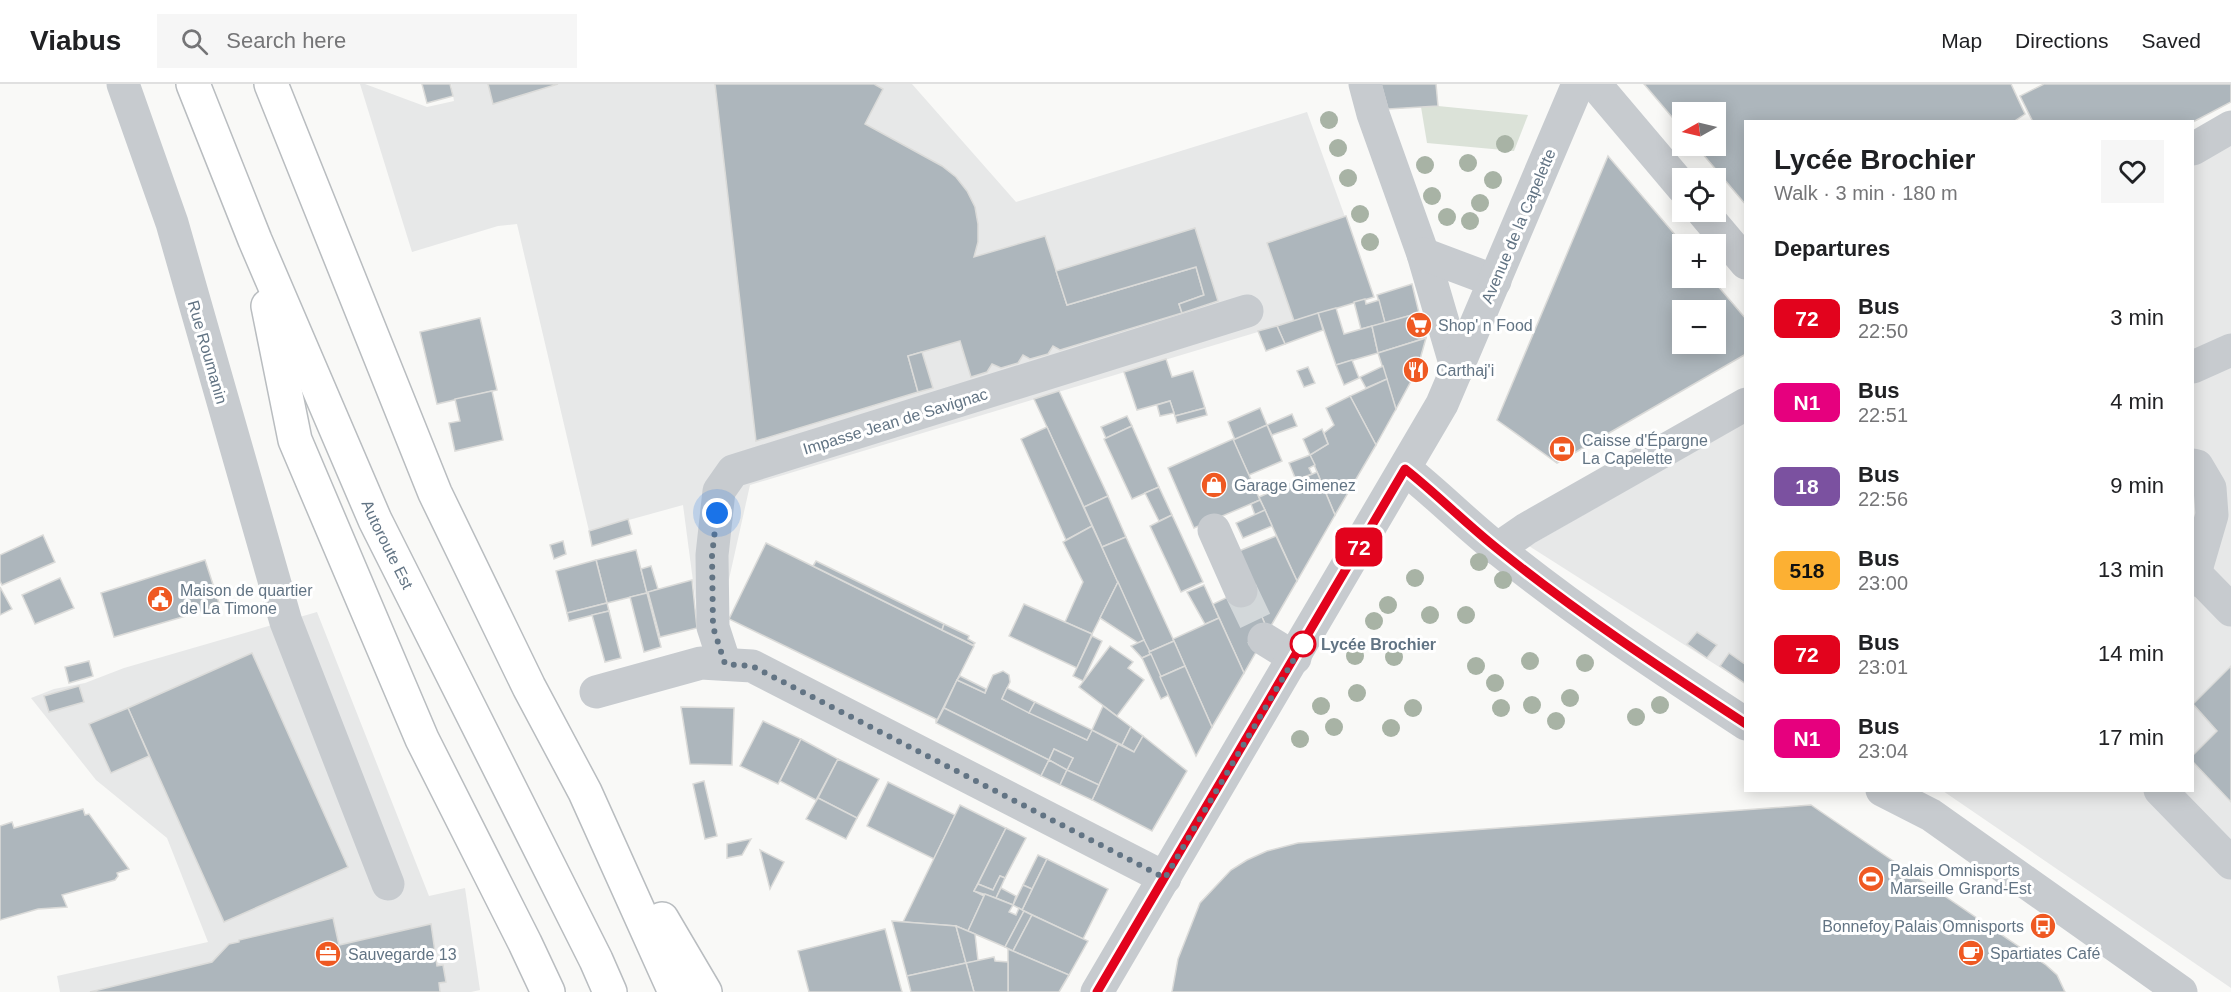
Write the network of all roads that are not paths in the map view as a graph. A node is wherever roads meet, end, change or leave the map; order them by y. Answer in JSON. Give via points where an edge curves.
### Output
{"nodes":[{"id":1,"x":123,"y":84,"type":"edge"},
{"id":2,"x":193,"y":84,"type":"edge"},
{"id":3,"x":271,"y":84,"type":"edge"},
{"id":4,"x":1365,"y":84,"type":"edge"},
{"id":5,"x":1578,"y":84,"type":"edge"},
{"id":6,"x":1595,"y":84,"type":"edge"},
{"id":7,"x":2231,"y":127,"type":"edge"},
{"id":8,"x":2194,"y":148,"type":"edge"},
{"id":9,"x":1672,"y":175,"type":"edge"},
{"id":10,"x":1711,"y":222,"type":"edge"},
{"id":11,"x":255,"y":240,"type":"junction"},
{"id":12,"x":1423,"y":254,"type":"junction"},
{"id":13,"x":1744,"y":261,"type":"edge"},
{"id":14,"x":1495,"y":280,"type":"junction"},
{"id":15,"x":1247,"y":311,"type":"dead end"},
{"id":16,"x":2231,"y":350,"type":"edge"},
{"id":17,"x":2194,"y":367,"type":"edge"},
{"id":18,"x":1457,"y":370,"type":"junction"},
{"id":19,"x":1744,"y":405,"type":"edge"},
{"id":20,"x":2194,"y":465,"type":"edge"},
{"id":21,"x":1405,"y":469,"type":"junction"},
{"id":22,"x":1214,"y":530,"type":"dead end"},
{"id":23,"x":1497,"y":549,"type":"junction"},
{"id":24,"x":2194,"y":575,"type":"edge"},
{"id":25,"x":1241,"y":591,"type":"tunnel mouth"},
{"id":26,"x":2231,"y":610,"type":"edge"},
{"id":27,"x":1264,"y":639,"type":"tunnel mouth"},
{"id":28,"x":1295,"y":658,"type":"junction"},
{"id":29,"x":725,"y":664,"type":"junction"},
{"id":30,"x":596,"y":692,"type":"dead end"},
{"id":31,"x":1744,"y":723,"type":"edge"},
{"id":32,"x":585,"y":792,"type":"junction"},
{"id":33,"x":1886,"y":792,"type":"edge"},
{"id":34,"x":2162,"y":792,"type":"edge"},
{"id":35,"x":2231,"y":863,"type":"edge"},
{"id":36,"x":1165,"y":878,"type":"junction"},
{"id":37,"x":388,"y":884,"type":"dead end"},
{"id":38,"x":548,"y":992,"type":"edge"},
{"id":39,"x":608,"y":992,"type":"edge"},
{"id":40,"x":675,"y":992,"type":"edge"},
{"id":41,"x":705,"y":992,"type":"edge"},
{"id":42,"x":1097,"y":992,"type":"edge"},
{"id":43,"x":2181,"y":992,"type":"edge"}],
"edges":[{"from":1,"to":37,"type":"street","name":"Rue Roumanin","via":[[172,223],[286,622]]},
{"from":2,"to":11,"type":"highway","name":"Autoroute Est"},
{"from":3,"to":32,"type":"highway","via":[[435,493]]},
{"from":4,"to":12,"type":"street"},
{"from":5,"to":14,"type":"street","name":"Avenue de la Capelette"},
{"from":6,"to":9,"type":"street"},
{"from":7,"to":8,"type":"street"},
{"from":10,"to":13,"type":"street"},
{"from":11,"to":38,"type":"highway","via":[[295,440],[422,739]]},
{"from":11,"to":39,"type":"highway","name":"Autoroute Est","via":[[375,520],[596,960]]},
{"from":12,"to":14,"type":"street"},
{"from":12,"to":18,"type":"street"},
{"from":14,"to":18,"type":"street","name":"Avenue de la Capelette"},
{"from":15,"to":29,"type":"street","name":"Impasse Jean de Savignac","via":[[734,471],[719,491],[712,555],[713,627]]},
{"from":16,"to":17,"type":"street"},
{"from":18,"to":21,"type":"street","name":"Avenue de la Capelette","via":[[1443,404]]},
{"from":19,"to":23,"type":"street"},
{"from":20,"to":24,"type":"street","via":[[2210,488],[2212,515]]},
{"from":21,"to":23,"type":"street"},
{"from":21,"to":28,"type":"street","name":"Avenue de la Capelette"},
{"from":22,"to":25,"type":"street"},
{"from":23,"to":31,"type":"street","via":[[1568,603]]},
{"from":24,"to":26,"type":"street"},
{"from":27,"to":28,"type":"street"},
{"from":28,"to":36,"type":"street","name":"Avenue de la Capelette"},
{"from":29,"to":30,"type":"street","via":[[701,663]]},
{"from":29,"to":36,"type":"street","via":[[752,666]]},
{"from":32,"to":40,"type":"highway"},
{"from":32,"to":41,"type":"highway"},
{"from":33,"to":43,"type":"street","via":[[1931,815]]},
{"from":34,"to":35,"type":"street"},
{"from":36,"to":42,"type":"street","name":"Avenue de la Capelette"}]}
